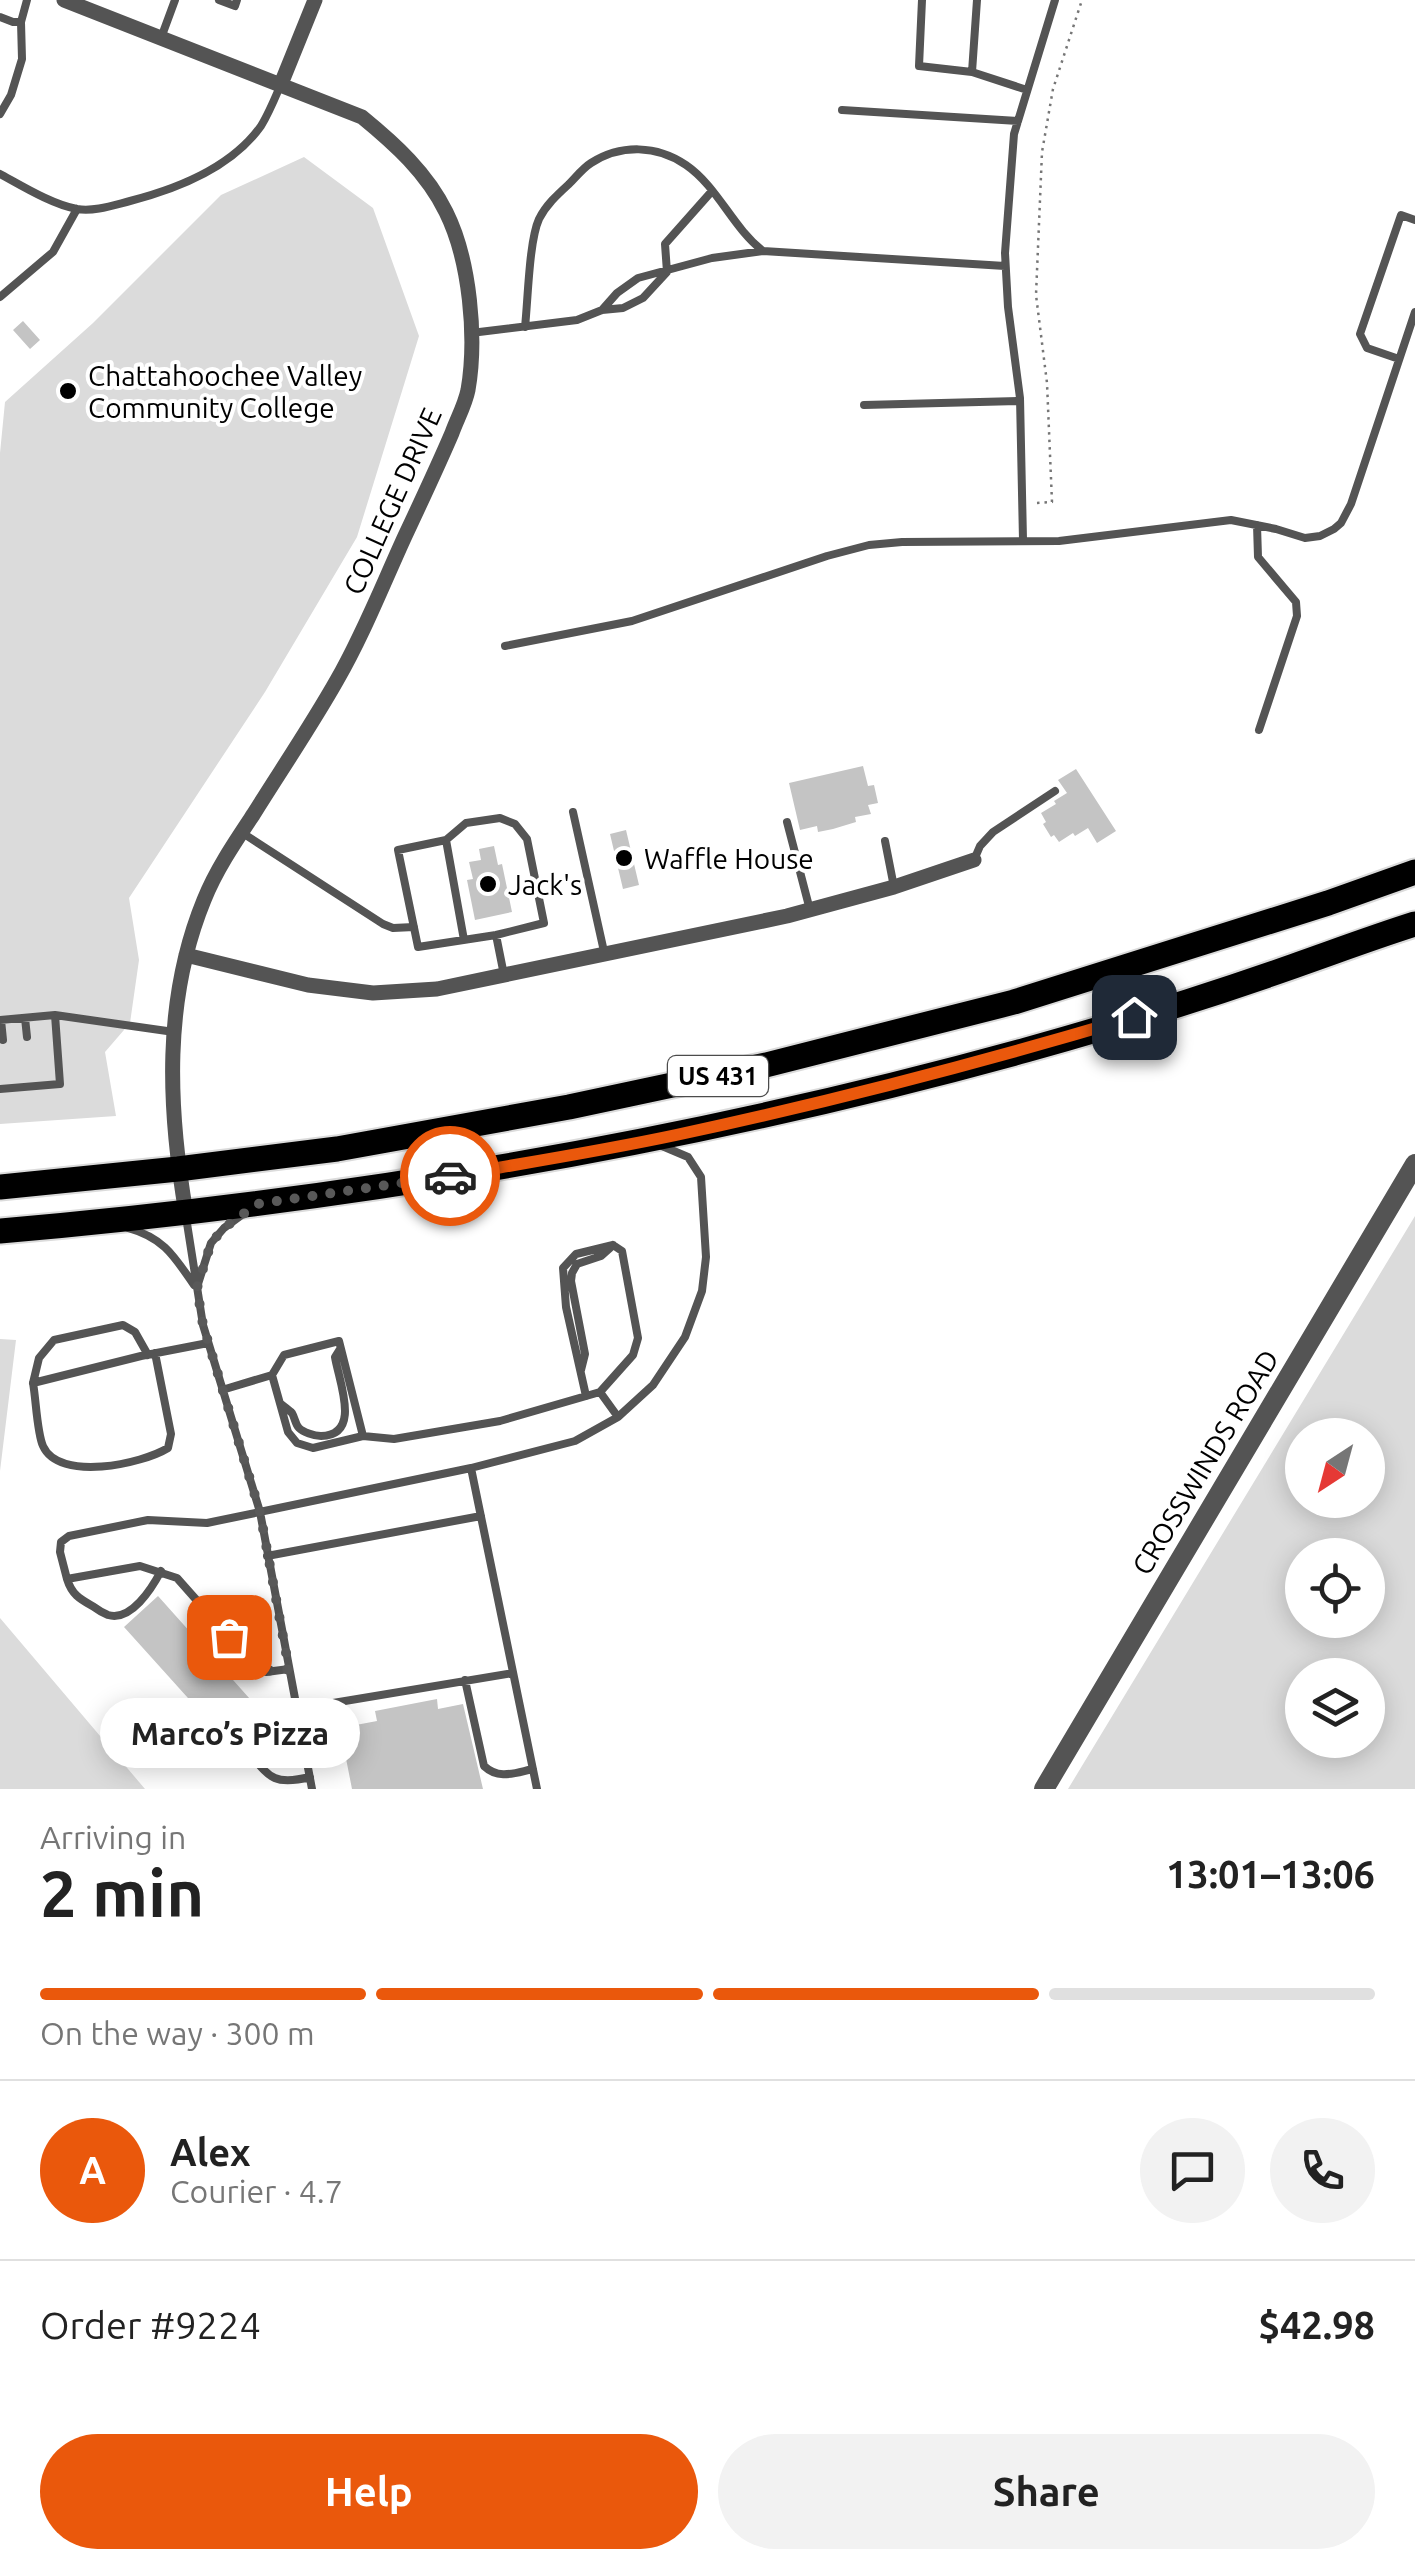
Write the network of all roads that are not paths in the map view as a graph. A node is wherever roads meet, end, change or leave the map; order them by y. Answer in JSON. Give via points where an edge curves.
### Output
{"nodes":[{"id":1,"x":27,"y":0,"type":"edge"},
{"id":2,"x":64,"y":0,"type":"edge"},
{"id":3,"x":174,"y":0,"type":"edge"},
{"id":4,"x":219,"y":0,"type":"edge"},
{"id":5,"x":237,"y":0,"type":"edge"},
{"id":6,"x":315,"y":0,"type":"edge"},
{"id":7,"x":922,"y":0,"type":"edge"},
{"id":8,"x":976,"y":0,"type":"edge"},
{"id":9,"x":1055,"y":0,"type":"edge"},
{"id":10,"x":0,"y":18,"type":"edge"},
{"id":11,"x":22,"y":22,"type":"junction"},
{"id":12,"x":161,"y":38,"type":"junction"},
{"id":13,"x":972,"y":72,"type":"junction"},
{"id":14,"x":281,"y":84,"type":"junction"},
{"id":15,"x":1027,"y":90,"type":"junction"},
{"id":16,"x":842,"y":110,"type":"dead end"},
{"id":17,"x":0,"y":114,"type":"edge"},
{"id":18,"x":1018,"y":121,"type":"junction"},
{"id":19,"x":0,"y":174,"type":"edge"},
{"id":20,"x":712,"y":191,"type":"junction"},
{"id":21,"x":77,"y":209,"type":"junction"},
{"id":22,"x":1415,"y":220,"type":"edge"},
{"id":23,"x":763,"y":251,"type":"junction"},
{"id":24,"x":1006,"y":266,"type":"junction"},
{"id":25,"x":667,"y":272,"type":"junction"},
{"id":26,"x":0,"y":297,"type":"edge"},
{"id":27,"x":602,"y":310,"type":"junction"},
{"id":28,"x":1415,"y":312,"type":"edge"},
{"id":29,"x":525,"y":327,"type":"junction"},
{"id":30,"x":471,"y":334,"type":"junction"},
{"id":31,"x":1399,"y":359,"type":"junction"},
{"id":32,"x":1020,"y":401,"type":"junction"},
{"id":33,"x":864,"y":405,"type":"dead end"},
{"id":34,"x":1257,"y":525,"type":"junction"},
{"id":35,"x":1023,"y":540,"type":"junction"},
{"id":36,"x":505,"y":646,"type":"dead end"},
{"id":37,"x":1258,"y":730,"type":"dead end"},
{"id":38,"x":1055,"y":792,"type":"dead end"},
{"id":39,"x":573,"y":812,"type":"dead end"},
{"id":40,"x":787,"y":822,"type":"dead end"},
{"id":41,"x":242,"y":832,"type":"junction"},
{"id":42,"x":446,"y":840,"type":"junction"},
{"id":43,"x":885,"y":841,"type":"dead end"},
{"id":44,"x":974,"y":860,"type":"joint"},
{"id":45,"x":1415,"y":872,"type":"edge"},
{"id":46,"x":894,"y":886,"type":"junction"},
{"id":47,"x":810,"y":910,"type":"junction"},
{"id":48,"x":1415,"y":924,"type":"edge"},
{"id":49,"x":414,"y":928,"type":"junction"},
{"id":50,"x":496,"y":936,"type":"junction"},
{"id":51,"x":464,"y":940,"type":"junction"},
{"id":52,"x":186,"y":955,"type":"junction"},
{"id":53,"x":605,"y":956,"type":"junction"},
{"id":54,"x":504,"y":976,"type":"junction"},
{"id":55,"x":55,"y":1015,"type":"junction"},
{"id":56,"x":25,"y":1018,"type":"junction"},
{"id":57,"x":0,"y":1020,"type":"edge"},
{"id":58,"x":174,"y":1032,"type":"junction"},
{"id":59,"x":27,"y":1037,"type":"dead end"},
{"id":60,"x":3,"y":1040,"type":"dead end"},
{"id":61,"x":29,"y":1074,"type":"dead end"},
{"id":62,"x":6,"y":1078,"type":"dead end"},
{"id":63,"x":30,"y":1087,"type":"junction"},
{"id":64,"x":4,"y":1089,"type":"edge"},
{"id":65,"x":643,"y":1142,"type":"junction"},
{"id":66,"x":1415,"y":1164,"type":"edge"},
{"id":67,"x":178,"y":1169,"type":"junction"},
{"id":68,"x":0,"y":1188,"type":"edge"},
{"id":69,"x":257,"y":1204,"type":"junction"},
{"id":70,"x":186,"y":1213,"type":"junction"},
{"id":71,"x":105,"y":1222,"type":"junction"},
{"id":72,"x":0,"y":1231,"type":"edge"},
{"id":73,"x":197,"y":1288,"type":"junction"},
{"id":74,"x":106,"y":1329,"type":"junction"},
{"id":75,"x":90,"y":1332,"type":"junction"},
{"id":76,"x":108,"y":1341,"type":"dead end"},
{"id":77,"x":91,"y":1343,"type":"dead end"},
{"id":78,"x":208,"y":1343,"type":"junction"},
{"id":79,"x":340,"y":1348,"type":"junction"},
{"id":80,"x":152,"y":1354,"type":"junction"},
{"id":81,"x":272,"y":1375,"type":"junction"},
{"id":82,"x":33,"y":1383,"type":"junction"},
{"id":83,"x":222,"y":1390,"type":"junction"},
{"id":84,"x":600,"y":1392,"type":"junction"},
{"id":85,"x":586,"y":1396,"type":"junction"},
{"id":86,"x":280,"y":1403,"type":"junction"},
{"id":87,"x":618,"y":1416,"type":"junction"},
{"id":88,"x":362,"y":1436,"type":"junction"},
{"id":89,"x":471,"y":1468,"type":"junction"},
{"id":90,"x":260,"y":1512,"type":"junction"},
{"id":91,"x":481,"y":1516,"type":"junction"},
{"id":92,"x":267,"y":1556,"type":"junction"},
{"id":93,"x":160,"y":1572,"type":"junction"},
{"id":94,"x":67,"y":1579,"type":"junction"},
{"id":95,"x":289,"y":1669,"type":"junction"},
{"id":96,"x":513,"y":1672,"type":"junction"},
{"id":97,"x":465,"y":1680,"type":"junction"},
{"id":98,"x":297,"y":1708,"type":"junction"},
{"id":99,"x":243,"y":1745,"type":"dead end"},
{"id":100,"x":532,"y":1769,"type":"junction"},
{"id":101,"x":310,"y":1777,"type":"junction"},
{"id":102,"x":312,"y":1789,"type":"edge"},
{"id":103,"x":537,"y":1789,"type":"edge"},
{"id":104,"x":1044,"y":1789,"type":"edge"}],
"edges":[{"from":1,"to":11,"type":"lane"},
{"from":2,"to":12,"type":"street","name":"COLLEGE DRIVE"},
{"from":3,"to":12,"type":"lane"},
{"from":4,"to":5,"type":"lane","via":[[235,6]]},
{"from":6,"to":14,"type":"street"},
{"from":7,"to":13,"type":"lane","via":[[919,66]]},
{"from":8,"to":13,"type":"lane"},
{"from":9,"to":15,"type":"lane"},
{"from":10,"to":11,"type":"lane"},
{"from":11,"to":17,"type":"lane","via":[[22,59]]},
{"from":12,"to":14,"type":"street","name":"COLLEGE DRIVE"},
{"from":13,"to":15,"type":"lane"},
{"from":14,"to":21,"type":"lane","via":[[260,127],[214,168],[160,194]]},
{"from":14,"to":30,"type":"street","name":"COLLEGE DRIVE","via":[[362,117],[424,176],[461,256]]},
{"from":15,"to":18,"type":"lane"},
{"from":16,"to":18,"type":"lane"},
{"from":18,"to":24,"type":"lane"},
{"from":19,"to":21,"type":"lane"},
{"from":20,"to":23,"type":"lane"},
{"from":20,"to":25,"type":"lane","via":[[666,244]]},
{"from":20,"to":29,"type":"lane","via":[[690,168],[657,151],[632,148],[590,164],[538,222]]},
{"from":21,"to":26,"type":"lane","via":[[52,252]]},
{"from":22,"to":31,"type":"lane","via":[[1402,215],[1360,334],[1367,348]]},
{"from":23,"to":24,"type":"lane"},
{"from":23,"to":25,"type":"lane"},
{"from":24,"to":32,"type":"lane"},
{"from":25,"to":27,"type":"lane","via":[[638,278]]},
{"from":25,"to":27,"type":"lane","via":[[644,298]]},
{"from":27,"to":29,"type":"lane"},
{"from":28,"to":31,"type":"lane"},
{"from":29,"to":30,"type":"lane"},
{"from":30,"to":41,"type":"street","name":"COLLEGE DRIVE","via":[[468,394],[438,466],[339,678]]},
{"from":31,"to":34,"type":"lane","via":[[1340,524],[1306,538]]},
{"from":32,"to":33,"type":"lane"},
{"from":32,"to":35,"type":"lane"},
{"from":34,"to":35,"type":"lane","via":[[1231,520]]},
{"from":34,"to":37,"type":"lane","via":[[1258,557],[1296,602],[1297,616]]},
{"from":35,"to":36,"type":"lane","via":[[868,545],[632,621]]},
{"from":38,"to":44,"type":"lane","via":[[992,832]]},
{"from":39,"to":53,"type":"lane"},
{"from":40,"to":47,"type":"lane"},
{"from":41,"to":49,"type":"lane","via":[[383,924]]},
{"from":41,"to":52,"type":"street","name":"COLLEGE DRIVE","via":[[205,898]]},
{"from":42,"to":49,"type":"lane","via":[[398,850]]},
{"from":42,"to":50,"type":"lane","via":[[466,823],[500,818],[524,833],[544,923]]},
{"from":42,"to":51,"type":"lane"},
{"from":43,"to":46,"type":"lane"},
{"from":44,"to":46,"type":"street"},
{"from":45,"to":67,"type":"highway","number":"US 431","via":[[1014,1002],[766,1066],[337,1149]]},
{"from":46,"to":47,"type":"street"},
{"from":47,"to":53,"type":"street"},
{"from":48,"to":65,"type":"highway","number":"US 431","via":[[1030,1049]]},
{"from":49,"to":51,"type":"lane","via":[[418,947]]},
{"from":50,"to":51,"type":"lane"},
{"from":50,"to":54,"type":"lane"},
{"from":52,"to":54,"type":"street","via":[[308,985],[374,992]]},
{"from":52,"to":58,"type":"street","name":"COLLEGE DRIVE"},
{"from":53,"to":54,"type":"street"},
{"from":55,"to":56,"type":"lane"},
{"from":55,"to":58,"type":"lane"},
{"from":55,"to":63,"type":"lane","via":[[60,1084]]},
{"from":56,"to":57,"type":"lane"},
{"from":56,"to":59,"type":"lane"},
{"from":57,"to":60,"type":"lane"},
{"from":58,"to":67,"type":"street","name":"COLLEGE DRIVE"},
{"from":61,"to":63,"type":"lane"},
{"from":62,"to":64,"type":"lane"},
{"from":63,"to":64,"type":"lane"},
{"from":65,"to":69,"type":"highway","number":"US 431"},
{"from":65,"to":87,"type":"lane","via":[[688,1158],[701,1177],[706,1257],[685,1337],[653,1385]]},
{"from":66,"to":104,"type":"street","name":"CROSSWINDS ROAD"},
{"from":67,"to":68,"type":"highway","number":"US 431"},
{"from":67,"to":70,"type":"street","name":"COLLEGE DRIVE"},
{"from":69,"to":70,"type":"highway","number":"US 431"},
{"from":69,"to":73,"type":"lane","via":[[211,1243]]},
{"from":70,"to":71,"type":"highway","number":"US 431"},
{"from":70,"to":73,"type":"lane"},
{"from":71,"to":72,"type":"highway","number":"US 431"},
{"from":71,"to":73,"type":"lane","via":[[148,1234],[168,1248]]},
{"from":73,"to":78,"type":"lane"},
{"from":74,"to":75,"type":"lane"},
{"from":74,"to":76,"type":"lane"},
{"from":74,"to":80,"type":"lane","via":[[122,1325],[135,1332]]},
{"from":75,"to":77,"type":"lane"},
{"from":75,"to":82,"type":"lane","via":[[72,1342],[54,1340],[38,1358]]},
{"from":78,"to":80,"type":"lane"},
{"from":78,"to":83,"type":"lane"},
{"from":79,"to":81,"type":"lane","via":[[339,1341],[284,1355]]},
{"from":79,"to":86,"type":"lane","via":[[335,1357],[346,1410],[339,1430],[310,1434]]},
{"from":79,"to":88,"type":"lane"},
{"from":80,"to":82,"type":"lane","via":[[76,1367]]},
{"from":80,"to":82,"type":"lane","via":[[171,1434],[168,1448],[155,1456],[111,1466],[55,1460],[43,1447]]},
{"from":81,"to":83,"type":"lane"},
{"from":81,"to":86,"type":"lane"},
{"from":83,"to":90,"type":"lane"},
{"from":84,"to":85,"type":"lane"},
{"from":84,"to":85,"type":"lane","via":[[638,1338],[622,1251],[613,1245],[572,1273]]},
{"from":84,"to":87,"type":"lane"},
{"from":85,"to":88,"type":"lane","via":[[500,1421],[394,1439]]},
{"from":86,"to":88,"type":"lane","via":[[297,1444],[313,1448]]},
{"from":87,"to":89,"type":"lane","via":[[575,1441]]},
{"from":89,"to":90,"type":"lane"},
{"from":89,"to":91,"type":"lane"},
{"from":90,"to":92,"type":"lane"},
{"from":90,"to":94,"type":"lane","via":[[207,1523],[148,1520],[68,1536],[60,1552]]},
{"from":91,"to":92,"type":"lane"},
{"from":91,"to":96,"type":"lane"},
{"from":92,"to":95,"type":"lane"},
{"from":93,"to":94,"type":"lane","via":[[140,1566]]},
{"from":93,"to":94,"type":"lane","via":[[151,1589],[118,1616],[77,1598]]},
{"from":93,"to":95,"type":"lane","via":[[177,1578],[254,1666]]},
{"from":95,"to":98,"type":"lane"},
{"from":96,"to":97,"type":"lane"},
{"from":96,"to":100,"type":"lane"},
{"from":97,"to":98,"type":"lane"},
{"from":97,"to":100,"type":"lane","via":[[484,1766],[502,1776]]},
{"from":98,"to":101,"type":"lane"},
{"from":99,"to":101,"type":"lane","via":[[280,1782]]},
{"from":100,"to":103,"type":"lane"},
{"from":101,"to":102,"type":"lane"}]}
